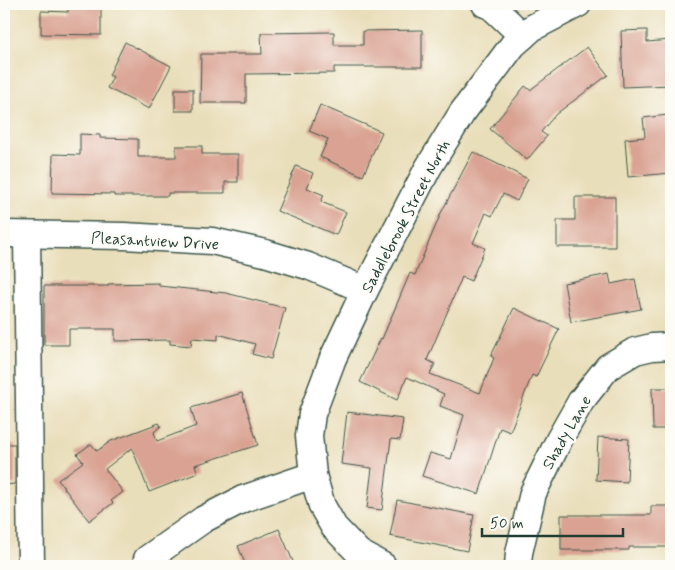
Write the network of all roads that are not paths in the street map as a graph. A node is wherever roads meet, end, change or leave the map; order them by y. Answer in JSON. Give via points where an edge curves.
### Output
{"nodes":[{"id":1,"x":485,"y":4,"type":"edge"},
{"id":2,"x":578,"y":4,"type":"edge"},
{"id":3,"x":523,"y":36,"type":"junction"},
{"id":4,"x":16,"y":235,"type":"edge"},
{"id":5,"x":365,"y":290,"type":"junction"},
{"id":6,"x":671,"y":346,"type":"edge"},
{"id":7,"x":314,"y":475,"type":"junction"},
{"id":8,"x":148,"y":559,"type":"dead end"},
{"id":9,"x":31,"y":566,"type":"edge"},
{"id":10,"x":383,"y":566,"type":"edge"},
{"id":11,"x":518,"y":566,"type":"edge"}],
"edges":[{"from":1,"to":3,"type":"street"},
{"from":2,"to":3,"type":"street","name":"Saddlebrook Street North"},
{"from":3,"to":5,"type":"street","name":"Saddlebrook Street North","via":[[462,113],[428,168]]},
{"from":4,"to":5,"type":"street","name":"Pleasantview Drive","via":[[212,241],[265,252]]},
{"from":4,"to":9,"type":"street"},
{"from":5,"to":7,"type":"street","name":"Saddlebrook Street North","via":[[333,358],[312,414],[309,436]]},
{"from":6,"to":11,"type":"street","name":"Shady Lane","via":[[635,352],[608,367],[581,401],[533,493]]},
{"from":7,"to":8,"type":"street","via":[[243,499],[204,519]]},
{"from":7,"to":10,"type":"street","name":"Saddlebrook Street North","via":[[322,506],[334,527],[359,553]]}]}
